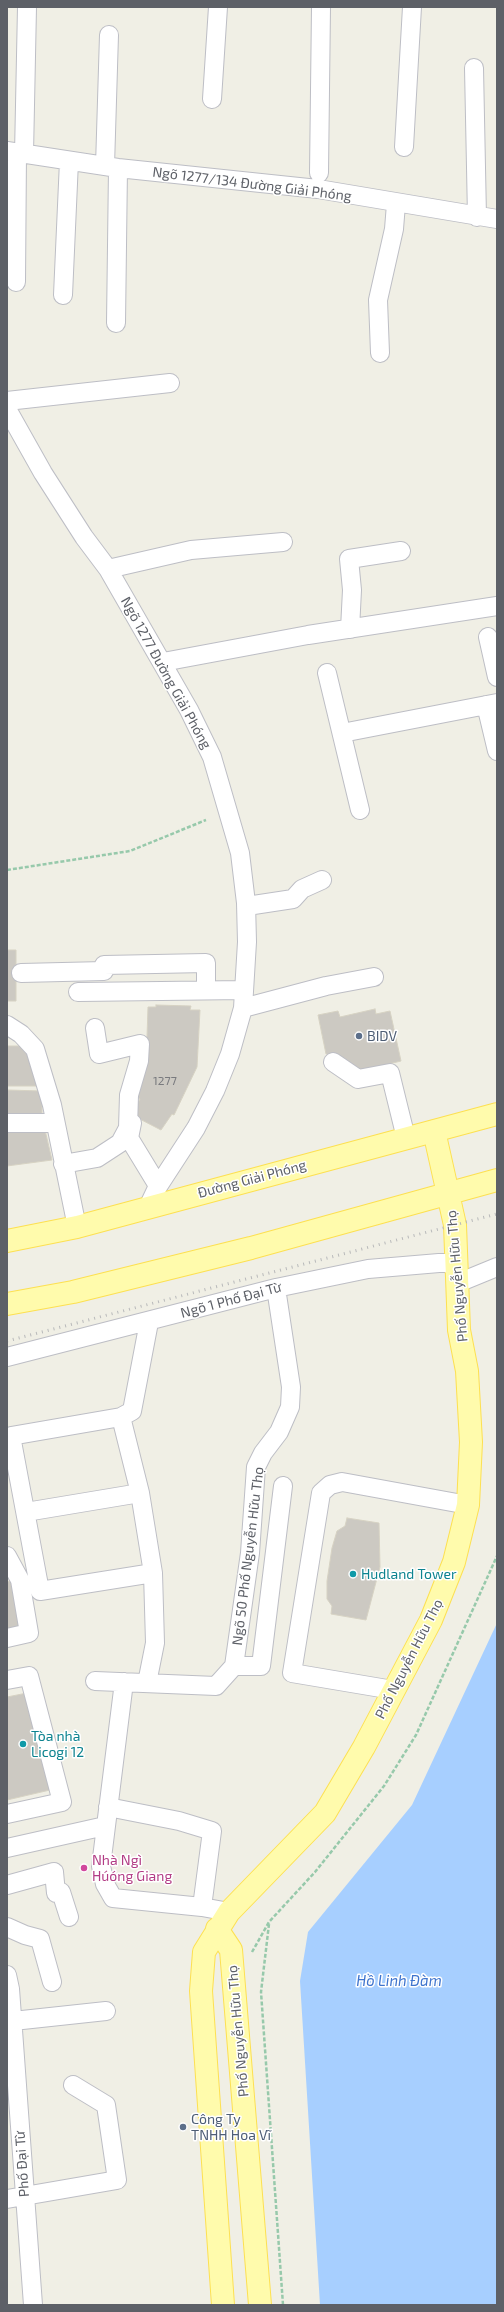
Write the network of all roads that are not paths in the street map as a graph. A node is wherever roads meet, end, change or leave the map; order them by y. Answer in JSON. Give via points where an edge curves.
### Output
{"nodes":[{"id":1,"x":27,"y":7,"type":"edge"},
{"id":2,"x":218,"y":7,"type":"edge"},
{"id":3,"x":321,"y":7,"type":"edge"},
{"id":4,"x":412,"y":7,"type":"edge"},
{"id":5,"x":109,"y":35,"type":"dead end"},
{"id":6,"x":474,"y":68,"type":"dead end"},
{"id":7,"x":212,"y":99,"type":"dead end"},
{"id":8,"x":404,"y":147,"type":"dead end"},
{"id":9,"x":16,"y":153,"type":"edge"},
{"id":10,"x":68,"y":161,"type":"junction"},
{"id":11,"x":111,"y":167,"type":"junction"},
{"id":12,"x":319,"y":173,"type":"dead end"},
{"id":13,"x":396,"y":204,"type":"junction"},
{"id":14,"x":477,"y":217,"type":"junction"},
{"id":15,"x":497,"y":219,"type":"edge"},
{"id":16,"x":16,"y":282,"type":"dead end"},
{"id":17,"x":64,"y":295,"type":"dead end"},
{"id":18,"x":116,"y":322,"type":"dead end"},
{"id":19,"x":380,"y":352,"type":"dead end"},
{"id":20,"x":170,"y":383,"type":"dead end"},
{"id":21,"x":7,"y":401,"type":"edge"},
{"id":22,"x":7,"y":409,"type":"edge"},
{"id":23,"x":283,"y":542,"type":"dead end"},
{"id":24,"x":400,"y":551,"type":"dead end"},
{"id":25,"x":108,"y":569,"type":"junction"},
{"id":26,"x":497,"y":606,"type":"edge"},
{"id":27,"x":350,"y":628,"type":"junction"},
{"id":28,"x":488,"y":637,"type":"dead end"},
{"id":29,"x":163,"y":662,"type":"junction"},
{"id":30,"x":327,"y":673,"type":"dead end"},
{"id":31,"x":497,"y":677,"type":"edge"},
{"id":32,"x":492,"y":704,"type":"edge"},
{"id":33,"x":342,"y":733,"type":"junction"},
{"id":34,"x":497,"y":751,"type":"edge"},
{"id":35,"x":360,"y":810,"type":"dead end"},
{"id":36,"x":322,"y":880,"type":"dead end"},
{"id":37,"x":246,"y":906,"type":"junction"},
{"id":38,"x":21,"y":973,"type":"dead end"},
{"id":39,"x":374,"y":976,"type":"dead end"},
{"id":40,"x":206,"y":990,"type":"junction"},
{"id":41,"x":78,"y":992,"type":"dead end"},
{"id":42,"x":244,"y":999,"type":"junction"},
{"id":43,"x":7,"y":1025,"type":"edge"},
{"id":44,"x":96,"y":1028,"type":"dead end"},
{"id":45,"x":333,"y":1062,"type":"dead end"},
{"id":46,"x":497,"y":1114,"type":"edge"},
{"id":47,"x":133,"y":1118,"type":"dead end"},
{"id":48,"x":7,"y":1123,"type":"edge"},
{"id":49,"x":55,"y":1123,"type":"junction"},
{"id":50,"x":434,"y":1131,"type":"junction"},
{"id":51,"x":406,"y":1138,"type":"junction"},
{"id":52,"x":63,"y":1164,"type":"junction"},
{"id":53,"x":497,"y":1180,"type":"edge"},
{"id":54,"x":449,"y":1194,"type":"junction"},
{"id":55,"x":153,"y":1198,"type":"junction"},
{"id":56,"x":76,"y":1228,"type":"junction"},
{"id":57,"x":7,"y":1241,"type":"edge"},
{"id":58,"x":497,"y":1267,"type":"edge"},
{"id":59,"x":457,"y":1276,"type":"junction"},
{"id":60,"x":276,"y":1288,"type":"junction"},
{"id":61,"x":7,"y":1304,"type":"edge"},
{"id":62,"x":149,"y":1322,"type":"junction"},
{"id":63,"x":7,"y":1356,"type":"edge"},
{"id":64,"x":121,"y":1417,"type":"junction"},
{"id":65,"x":283,"y":1486,"type":"dead end"},
{"id":66,"x":140,"y":1493,"type":"junction"},
{"id":67,"x":468,"y":1505,"type":"junction"},
{"id":68,"x":26,"y":1512,"type":"junction"},
{"id":69,"x":7,"y":1556,"type":"edge"},
{"id":70,"x":153,"y":1573,"type":"junction"},
{"id":71,"x":7,"y":1638,"type":"edge"},
{"id":72,"x":234,"y":1666,"type":"junction"},
{"id":73,"x":7,"y":1680,"type":"edge"},
{"id":74,"x":95,"y":1682,"type":"dead end"},
{"id":75,"x":124,"y":1682,"type":"junction"},
{"id":76,"x":147,"y":1683,"type":"junction"},
{"id":77,"x":393,"y":1690,"type":"junction"},
{"id":78,"x":108,"y":1807,"type":"junction"},
{"id":79,"x":7,"y":1814,"type":"edge"},
{"id":80,"x":105,"y":1826,"type":"junction"},
{"id":81,"x":7,"y":1848,"type":"edge"},
{"id":82,"x":7,"y":1885,"type":"edge"},
{"id":83,"x":202,"y":1906,"type":"junction"},
{"id":84,"x":69,"y":1917,"type":"dead end"},
{"id":85,"x":223,"y":1921,"type":"junction"},
{"id":86,"x":7,"y":1927,"type":"edge"},
{"id":87,"x":7,"y":1976,"type":"edge"},
{"id":88,"x":52,"y":1982,"type":"dead end"},
{"id":89,"x":106,"y":2011,"type":"dead end"},
{"id":90,"x":12,"y":2021,"type":"junction"},
{"id":91,"x":73,"y":2085,"type":"dead end"},
{"id":92,"x":15,"y":2198,"type":"edge"},
{"id":93,"x":33,"y":2305,"type":"edge"},
{"id":94,"x":223,"y":2305,"type":"edge"},
{"id":95,"x":260,"y":2305,"type":"edge"}],
"edges":[{"from":1,"to":9,"type":"street"},
{"from":2,"to":7,"type":"street"},
{"from":3,"to":12,"type":"street"},
{"from":4,"to":8,"type":"street"},
{"from":5,"to":11,"type":"street"},
{"from":6,"to":14,"type":"street"},
{"from":9,"to":10,"type":"street","name":"Ngõ 1277/134 Đường Giải Phóng"},
{"from":9,"to":16,"type":"street"},
{"from":10,"to":11,"type":"street","name":"Ngõ 1277/134 Đường Giải Phóng"},
{"from":10,"to":17,"type":"street"},
{"from":11,"to":13,"type":"street","name":"Ngõ 1277/134 Đường Giải Phóng","via":[[318,189]]},
{"from":11,"to":18,"type":"street"},
{"from":13,"to":14,"type":"street","name":"Ngõ 1277/134 Đường Giải Phóng"},
{"from":13,"to":19,"type":"street","via":[[394,229],[378,300]]},
{"from":14,"to":15,"type":"street","name":"Ngõ 1277/134 Đường Giải Phóng"},
{"from":20,"to":21,"type":"street"},
{"from":22,"to":25,"type":"street","name":"Ngõ 1277 Đường Giải Phóng","via":[[43,473]]},
{"from":23,"to":25,"type":"street","via":[[191,550]]},
{"from":24,"to":27,"type":"street","via":[[349,559],[352,590]]},
{"from":25,"to":29,"type":"street","name":"Ngõ 1277 Đường Giải Phóng"},
{"from":26,"to":27,"type":"street"},
{"from":27,"to":29,"type":"street"},
{"from":28,"to":31,"type":"street"},
{"from":29,"to":37,"type":"street","name":"Ngõ 1277 Đường Giải Phóng","via":[[212,757],[240,853]]},
{"from":30,"to":33,"type":"street"},
{"from":32,"to":33,"type":"street"},
{"from":32,"to":34,"type":"street"},
{"from":33,"to":35,"type":"street"},
{"from":36,"to":37,"type":"street","via":[[302,889],[293,899]]},
{"from":37,"to":42,"type":"street","name":"Ngõ 1277 Đường Giải Phóng"},
{"from":38,"to":40,"type":"street","via":[[104,971],[104,965],[206,964]]},
{"from":39,"to":42,"type":"street"},
{"from":40,"to":41,"type":"street"},
{"from":40,"to":42,"type":"street"},
{"from":42,"to":55,"type":"street","name":"Ngõ 1277 Đường Giải Phóng","via":[[230,1054],[215,1091],[196,1128]]},
{"from":43,"to":49,"type":"street","via":[[21,1034],[35,1049]]},
{"from":44,"to":52,"type":"street","via":[[99,1054],[140,1044],[139,1060],[129,1095],[128,1128],[120,1143],[97,1158]]},
{"from":45,"to":51,"type":"street","via":[[358,1080],[390,1073]]},
{"from":46,"to":50,"type":"main road","name":"Đường Giải Phóng"},
{"from":47,"to":55,"type":"street","via":[[129,1138],[157,1184]]},
{"from":48,"to":49,"type":"street"},
{"from":49,"to":52,"type":"street"},
{"from":50,"to":51,"type":"main road","name":"Đường Giải Phóng"},
{"from":50,"to":54,"type":"main road","name":"Phố Nguyễn Hữu Thọ"},
{"from":51,"to":55,"type":"main road","name":"Đường Giải Phóng"},
{"from":52,"to":56,"type":"street"},
{"from":53,"to":54,"type":"main road"},
{"from":54,"to":59,"type":"main road","name":"Phố Nguyễn Hữu Thọ","via":[[455,1225]]},
{"from":54,"to":61,"type":"main road","via":[[251,1248],[73,1292]]},
{"from":55,"to":56,"type":"main road","name":"Đường Giải Phóng"},
{"from":56,"to":57,"type":"main road","name":"Đường Giải Phóng"},
{"from":58,"to":59,"type":"street"},
{"from":59,"to":60,"type":"street","name":"Ngõ 1 Phố Đại Từ","via":[[448,1263],[439,1263],[368,1269]]},
{"from":59,"to":67,"type":"main road","name":"Phố Nguyễn Hữu Thọ","via":[[459,1330],[467,1371],[471,1442]]},
{"from":60,"to":62,"type":"street","name":"Ngõ 1 Phố Đại Từ"},
{"from":60,"to":72,"type":"street","name":"Ngõ 50 Phố Nguyễn Hữu Thọ","via":[[291,1387],[290,1407],[279,1432],[256,1467],[250,1553]]},
{"from":62,"to":63,"type":"street","name":"Ngõ 1 Phố Đại Từ"},
{"from":62,"to":64,"type":"street","via":[[132,1410]]},
{"from":64,"to":66,"type":"street"},
{"from":64,"to":68,"type":"street","via":[[11,1436]]},
{"from":65,"to":72,"type":"street","via":[[261,1666]]},
{"from":66,"to":68,"type":"street"},
{"from":66,"to":70,"type":"street"},
{"from":67,"to":77,"type":"main road","name":"Phố Nguyễn Hữu Thọ","via":[[454,1562],[431,1620]]},
{"from":67,"to":77,"type":"street","via":[[342,1482],[330,1485],[322,1493],[292,1673]]},
{"from":68,"to":70,"type":"street","via":[[40,1591]]},
{"from":69,"to":71,"type":"street","via":[[20,1580],[28,1633]]},
{"from":70,"to":76,"type":"street","via":[[155,1642]]},
{"from":72,"to":76,"type":"street","via":[[216,1686]]},
{"from":73,"to":79,"type":"street","via":[[29,1676],[62,1802]]},
{"from":74,"to":75,"type":"street"},
{"from":75,"to":76,"type":"street"},
{"from":75,"to":78,"type":"street"},
{"from":77,"to":85,"type":"main road","name":"Phố Nguyễn Hữu Thọ","via":[[364,1747],[325,1813]]},
{"from":78,"to":80,"type":"street"},
{"from":78,"to":83,"type":"street","via":[[179,1821],[212,1831]]},
{"from":80,"to":81,"type":"street"},
{"from":80,"to":83,"type":"street","via":[[101,1866],[105,1884],[113,1898]]},
{"from":82,"to":84,"type":"street","via":[[54,1872],[56,1893],[61,1892]]},
{"from":83,"to":85,"type":"street"},
{"from":85,"to":94,"type":"main road","name":"Phố Nguyễn Hữu Thọ","via":[[204,1952],[201,1991]]},
{"from":85,"to":95,"type":"main road","name":"Phố Nguyễn Hữu Thọ","via":[[230,1950]]},
{"from":86,"to":88,"type":"street","via":[[40,1938]]},
{"from":87,"to":90,"type":"street","name":"Phố Đại Từ"},
{"from":89,"to":90,"type":"street"},
{"from":90,"to":92,"type":"street","name":"Phố Đại Từ"},
{"from":91,"to":92,"type":"street","via":[[106,2105],[117,2180]]},
{"from":92,"to":93,"type":"street","name":"Phố Đại Từ"}]}
